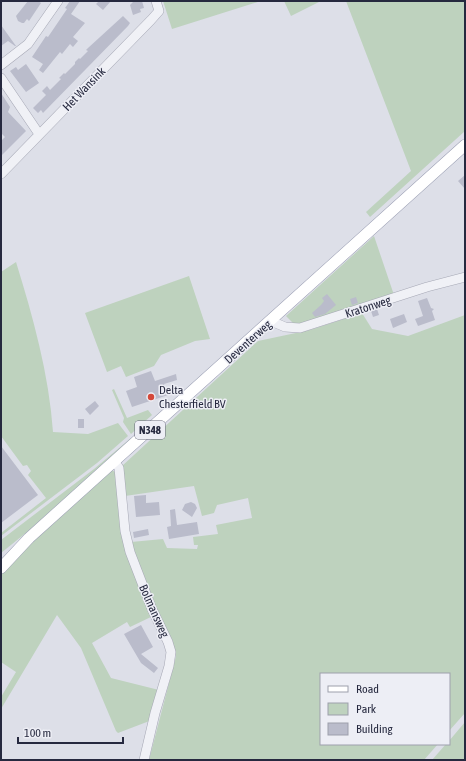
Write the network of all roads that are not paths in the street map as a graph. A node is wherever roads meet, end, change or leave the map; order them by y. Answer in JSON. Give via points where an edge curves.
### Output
{"nodes":[{"id":1,"x":58,"y":1,"type":"edge"},
{"id":2,"x":156,"y":1,"type":"edge"},
{"id":3,"x":1,"y":65,"type":"edge"},
{"id":4,"x":1,"y":78,"type":"edge"},
{"id":5,"x":39,"y":134,"type":"junction"},
{"id":6,"x":465,"y":145,"type":"edge"},
{"id":7,"x":1,"y":174,"type":"edge"},
{"id":8,"x":465,"y":277,"type":"edge"},
{"id":9,"x":271,"y":321,"type":"junction"},
{"id":10,"x":115,"y":462,"type":"junction"},
{"id":11,"x":29,"y":538,"type":"junction"},
{"id":12,"x":1,"y":559,"type":"edge"},
{"id":13,"x":1,"y":568,"type":"edge"},
{"id":14,"x":144,"y":760,"type":"edge"}],
"edges":[{"from":1,"to":3,"type":"street","via":[[28,44]]},
{"from":2,"to":5,"type":"street","name":"Het Wansink","via":[[159,11]]},
{"from":4,"to":5,"type":"street"},
{"from":5,"to":7,"type":"street","name":"Het Wansink"},
{"from":6,"to":9,"type":"main road","name":"Deventerweg","number":"N348"},
{"from":8,"to":9,"type":"street","name":"Kratonweg","via":[[300,328],[285,327]]},
{"from":9,"to":10,"type":"main road","name":"Deventerweg","number":"N348"},
{"from":10,"to":11,"type":"main road","name":"Deventerweg","number":"N348"},
{"from":10,"to":14,"type":"street","name":"Bolmansweg","via":[[119,468],[125,531],[130,552],[171,652]]},
{"from":11,"to":12,"type":"main road","name":"Deventerweg","number":"N348"},
{"from":11,"to":13,"type":"main road","name":"Deventerweg","number":"N348"}]}
